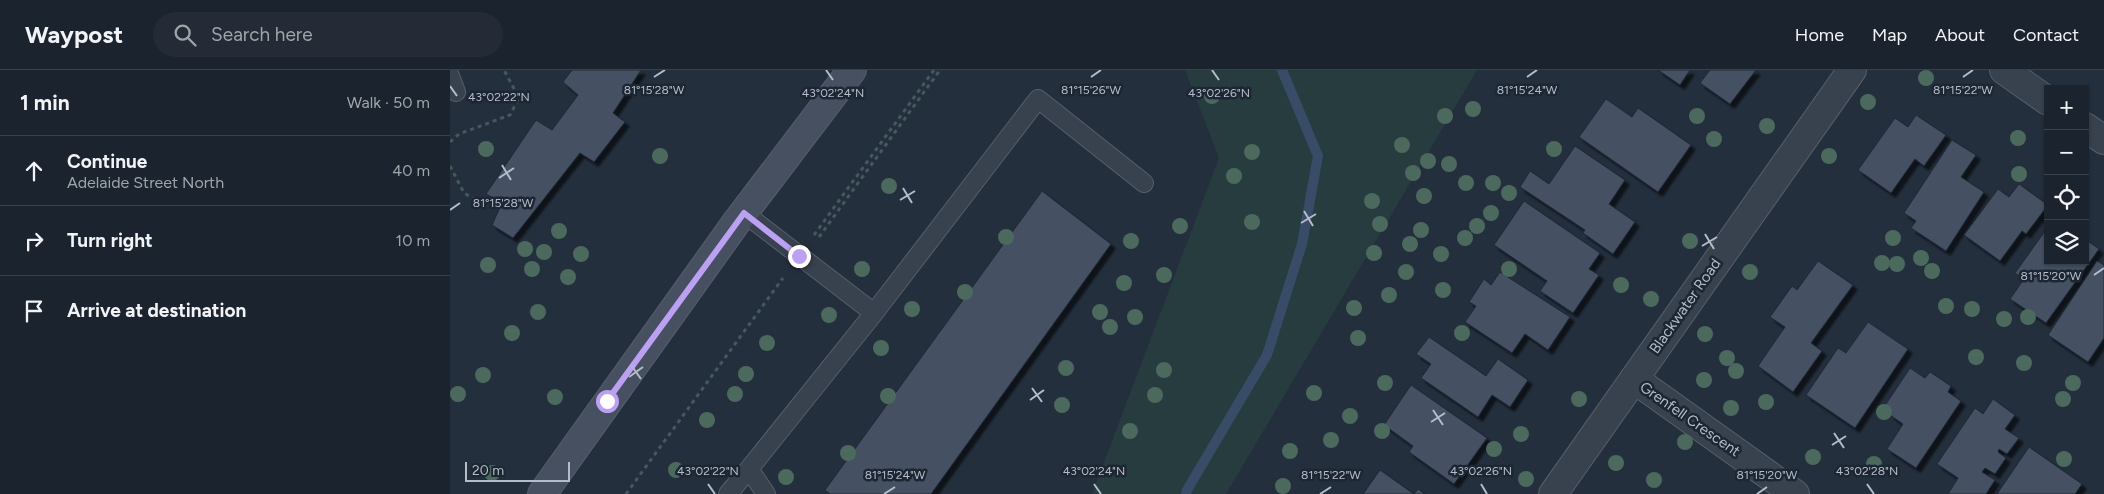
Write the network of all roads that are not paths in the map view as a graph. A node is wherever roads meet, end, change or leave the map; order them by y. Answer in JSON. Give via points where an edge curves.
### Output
{"nodes":[{"id":1,"x":852,"y":70,"type":"edge"},
{"id":2,"x":1852,"y":70,"type":"edge"},
{"id":3,"x":2004,"y":70,"type":"edge"},
{"id":4,"x":2044,"y":98,"type":"edge"},
{"id":5,"x":2089,"y":130,"type":"edge"},
{"id":6,"x":2104,"y":140,"type":"edge"},
{"id":7,"x":1144,"y":183,"type":"dead end"},
{"id":8,"x":744,"y":213,"type":"junction"},
{"id":9,"x":874,"y":313,"type":"junction"},
{"id":10,"x":1634,"y":379,"type":"junction"},
{"id":11,"x":748,"y":469,"type":"junction"},
{"id":12,"x":542,"y":494,"type":"edge"},
{"id":13,"x":728,"y":494,"type":"edge"},
{"id":14,"x":766,"y":494,"type":"edge"},
{"id":15,"x":1553,"y":494,"type":"edge"},
{"id":16,"x":1795,"y":494,"type":"edge"}],
"edges":[{"from":1,"to":8,"type":"main road"},
{"from":2,"to":10,"type":"street","name":"Blackwater Road"},
{"from":3,"to":4,"type":"street"},
{"from":5,"to":6,"type":"street"},
{"from":7,"to":9,"type":"lane","via":[[1038,99]]},
{"from":8,"to":9,"type":"lane"},
{"from":8,"to":12,"type":"main road"},
{"from":9,"to":11,"type":"lane"},
{"from":10,"to":15,"type":"street","name":"Blackwater Road"},
{"from":10,"to":16,"type":"street","name":"Grenfell Crescent"},
{"from":11,"to":13,"type":"lane"},
{"from":11,"to":14,"type":"lane"}]}
